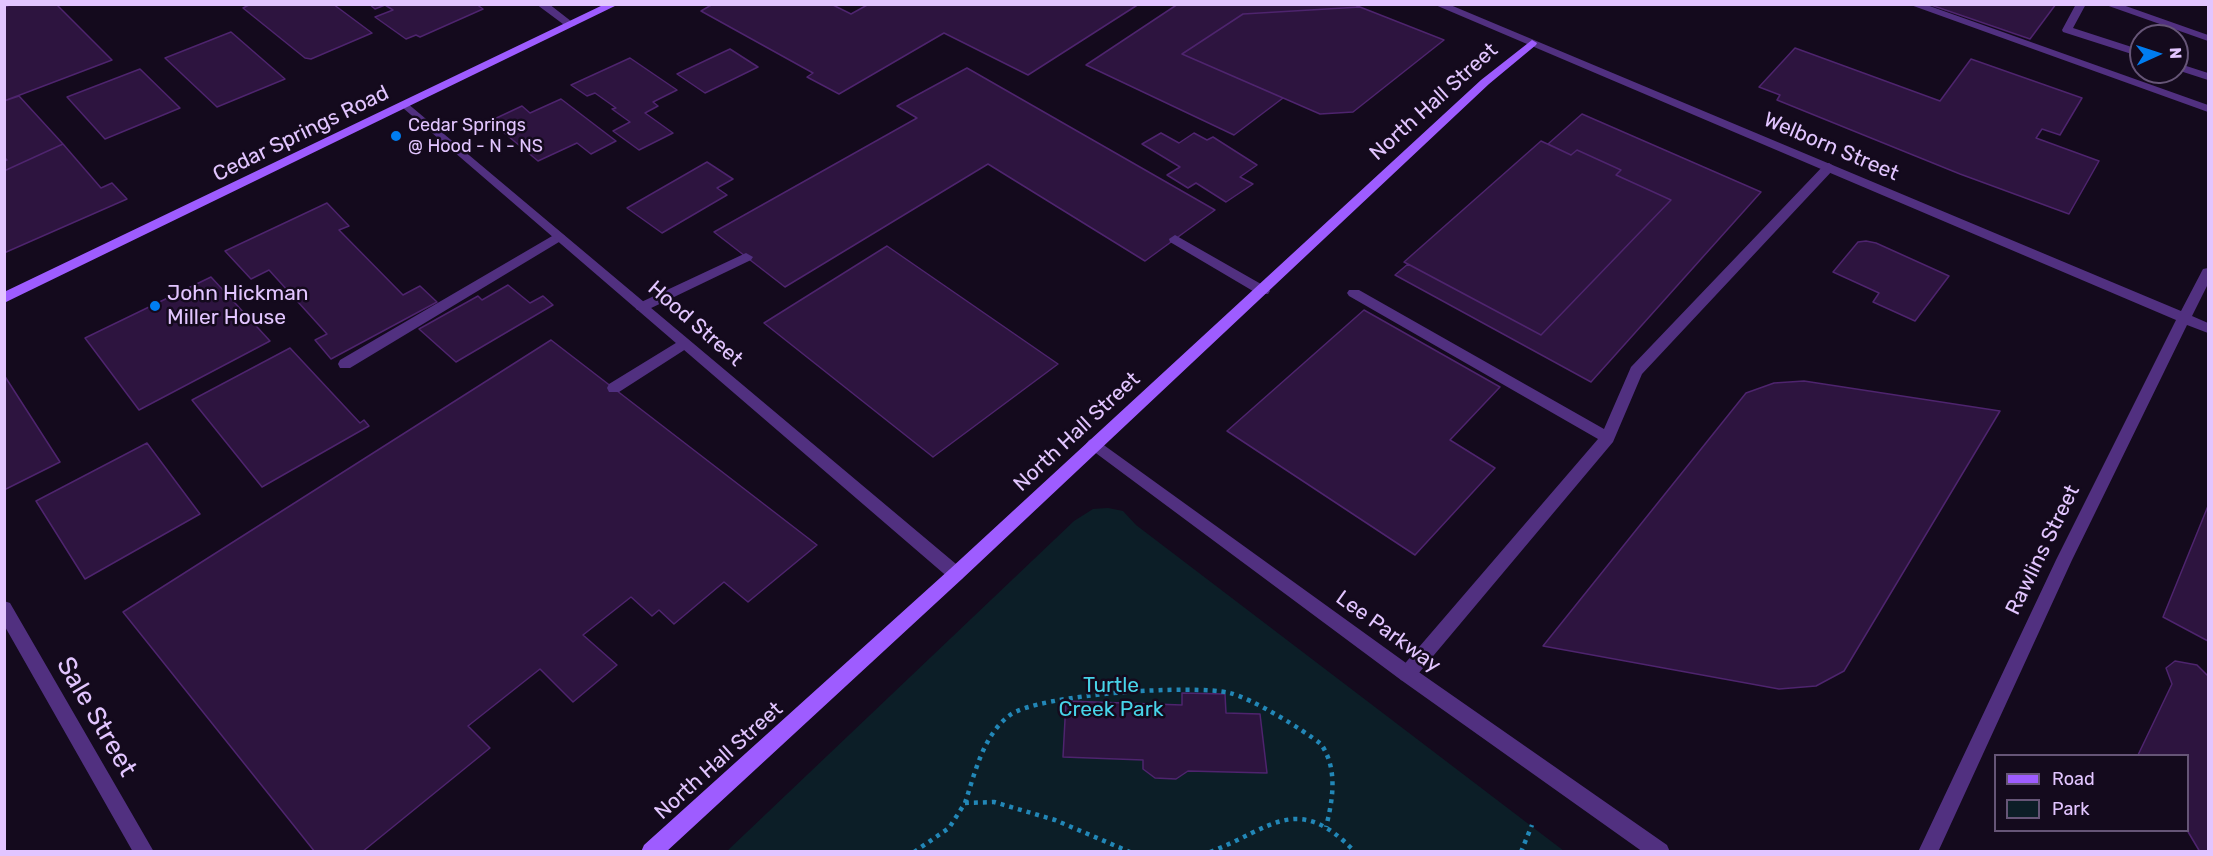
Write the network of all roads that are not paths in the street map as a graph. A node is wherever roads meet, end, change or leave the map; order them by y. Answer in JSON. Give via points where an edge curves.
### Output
{"nodes":[{"id":1,"x":541,"y":4,"type":"edge"},
{"id":2,"x":614,"y":4,"type":"edge"},
{"id":3,"x":1438,"y":4,"type":"edge"},
{"id":4,"x":1912,"y":4,"type":"edge"},
{"id":5,"x":2081,"y":4,"type":"edge"},
{"id":6,"x":2108,"y":4,"type":"edge"},
{"id":7,"x":1454,"y":7,"type":"edge"},
{"id":8,"x":571,"y":25,"type":"junction"},
{"id":9,"x":2208,"y":39,"type":"edge"},
{"id":10,"x":1532,"y":43,"type":"junction"},
{"id":11,"x":2129,"y":50,"type":"edge"},
{"id":12,"x":2189,"y":70,"type":"edge"},
{"id":13,"x":2208,"y":77,"type":"edge"},
{"id":14,"x":407,"y":106,"type":"junction"},
{"id":15,"x":2208,"y":109,"type":"edge"},
{"id":16,"x":1829,"y":167,"type":"junction"},
{"id":17,"x":559,"y":236,"type":"junction"},
{"id":18,"x":1175,"y":239,"type":"dead end"},
{"id":19,"x":746,"y":257,"type":"dead end"},
{"id":20,"x":2208,"y":272,"type":"edge"},
{"id":21,"x":1263,"y":291,"type":"junction"},
{"id":22,"x":1354,"y":293,"type":"dead end"},
{"id":23,"x":4,"y":298,"type":"edge"},
{"id":24,"x":642,"y":307,"type":"junction"},
{"id":25,"x":2184,"y":318,"type":"junction"},
{"id":26,"x":2208,"y":328,"type":"edge"},
{"id":27,"x":684,"y":343,"type":"junction"},
{"id":28,"x":345,"y":364,"type":"dead end"},
{"id":29,"x":614,"y":388,"type":"dead end"},
{"id":30,"x":1608,"y":438,"type":"junction"},
{"id":31,"x":1094,"y":444,"type":"junction"},
{"id":32,"x":956,"y":574,"type":"junction"},
{"id":33,"x":4,"y":608,"type":"edge"},
{"id":34,"x":1407,"y":675,"type":"junction"},
{"id":35,"x":144,"y":852,"type":"edge"},
{"id":36,"x":651,"y":852,"type":"edge"},
{"id":37,"x":1660,"y":852,"type":"edge"},
{"id":38,"x":1928,"y":852,"type":"edge"}],
"edges":[{"from":1,"to":8,"type":"street"},
{"from":2,"to":8,"type":"street","name":"Cedar Springs Road"},
{"from":3,"to":7,"type":"street","name":"Welborn Street"},
{"from":4,"to":15,"type":"street"},
{"from":5,"to":11,"type":"street","via":[[2067,30]]},
{"from":6,"to":9,"type":"street"},
{"from":7,"to":10,"type":"street","name":"Welborn Street"},
{"from":8,"to":14,"type":"street","name":"Cedar Springs Road"},
{"from":10,"to":16,"type":"street","name":"Welborn Street"},
{"from":10,"to":21,"type":"street","name":"North Hall Street","via":[[1485,82]]},
{"from":12,"to":13,"type":"street"},
{"from":14,"to":17,"type":"street","name":"Hood Street"},
{"from":14,"to":23,"type":"street","name":"Cedar Springs Road"},
{"from":16,"to":25,"type":"street","name":"Welborn Street"},
{"from":16,"to":30,"type":"street","via":[[1636,371]]},
{"from":17,"to":24,"type":"street","name":"Hood Street"},
{"from":17,"to":28,"type":"street"},
{"from":18,"to":21,"type":"street"},
{"from":19,"to":24,"type":"street"},
{"from":20,"to":25,"type":"street","name":"Rawlins Street"},
{"from":21,"to":31,"type":"street","name":"North Hall Street"},
{"from":22,"to":30,"type":"street"},
{"from":24,"to":27,"type":"street","name":"Hood Street"},
{"from":25,"to":26,"type":"street","name":"Welborn Street"},
{"from":25,"to":38,"type":"street","name":"Rawlins Street","via":[[2053,579]]},
{"from":27,"to":29,"type":"street"},
{"from":27,"to":32,"type":"street","name":"Hood Street"},
{"from":30,"to":34,"type":"street"},
{"from":31,"to":32,"type":"street","name":"North Hall Street"},
{"from":31,"to":34,"type":"street","name":"Lee Parkway"},
{"from":32,"to":36,"type":"street","name":"North Hall Street"},
{"from":33,"to":35,"type":"street","name":"Sale Street"},
{"from":34,"to":37,"type":"street","name":"Lee Parkway"}]}
